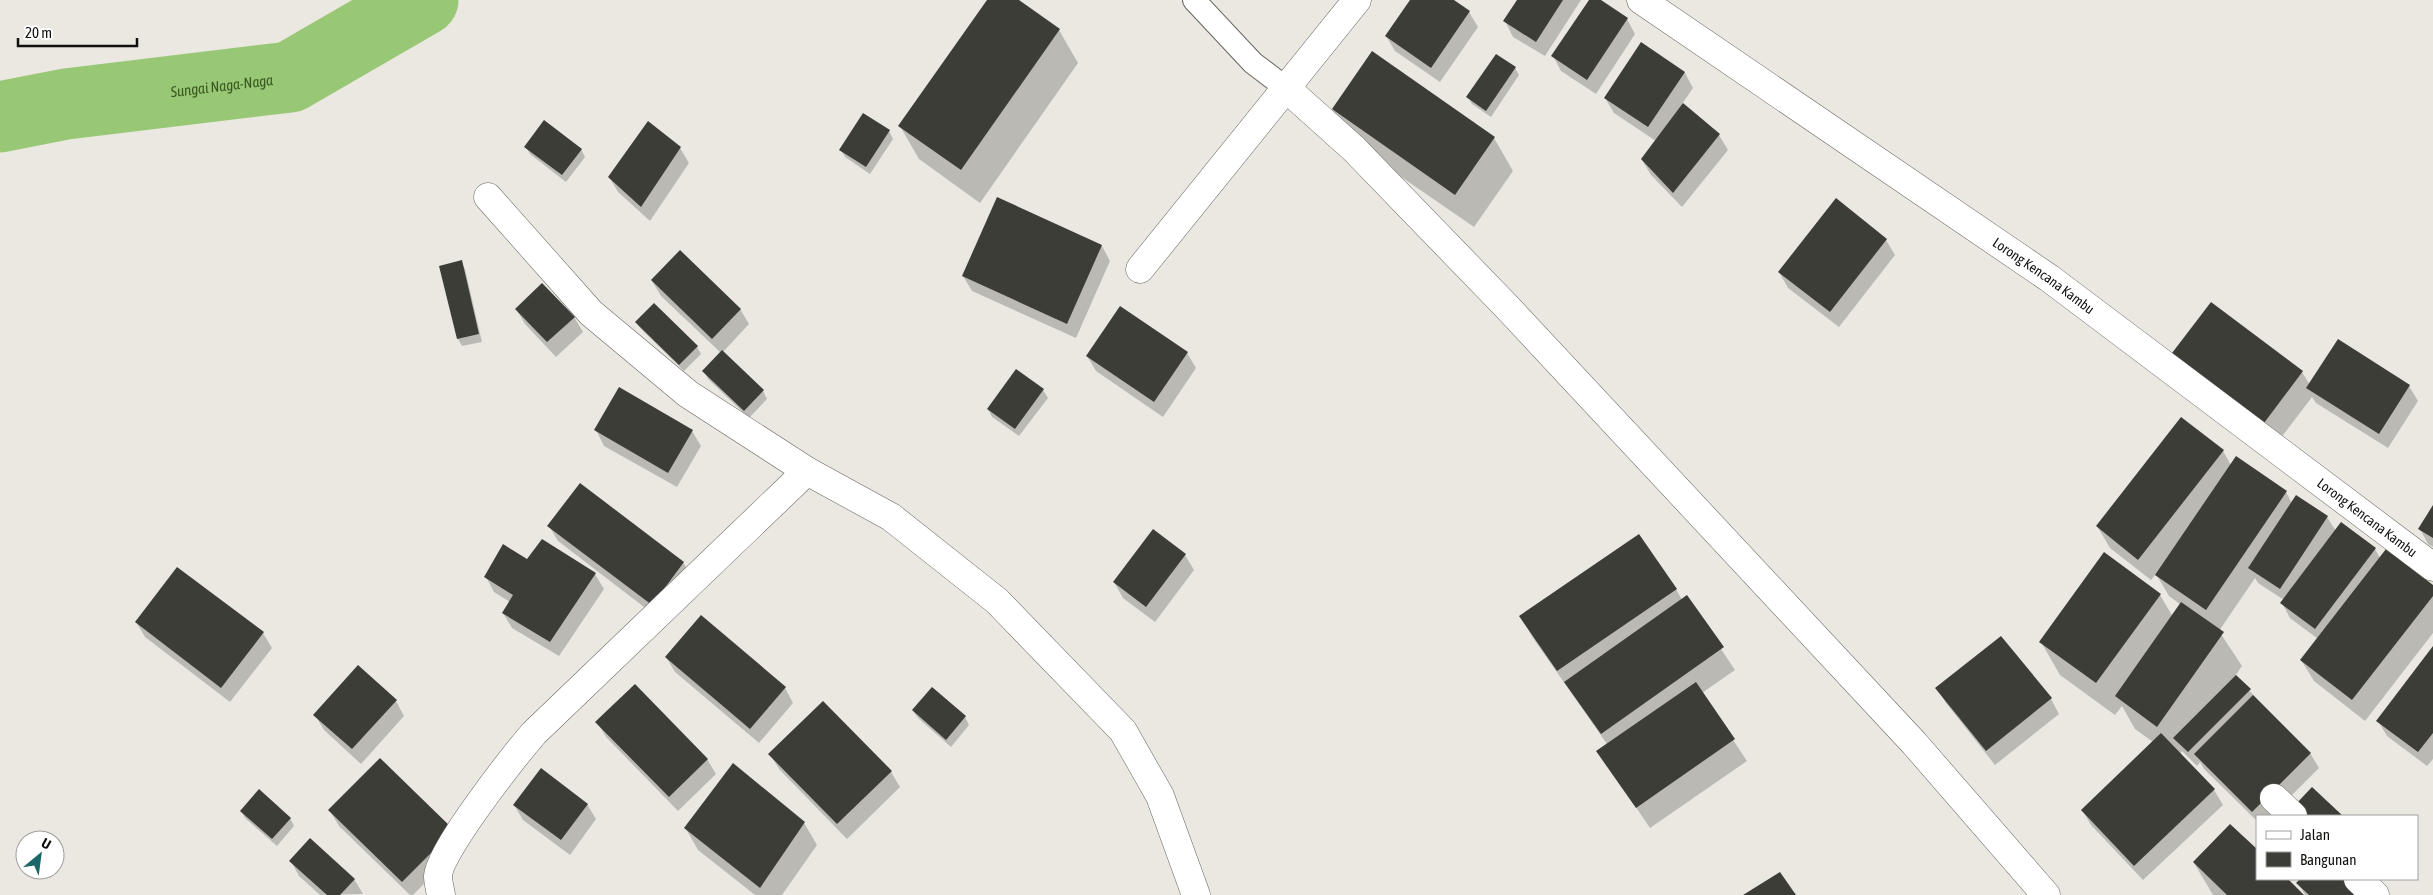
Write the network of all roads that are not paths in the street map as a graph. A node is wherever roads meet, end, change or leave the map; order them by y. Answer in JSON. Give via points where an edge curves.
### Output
{"nodes":[{"id":1,"x":1194,"y":0,"type":"edge"},
{"id":2,"x":1357,"y":0,"type":"edge"},
{"id":3,"x":1641,"y":0,"type":"edge"},
{"id":4,"x":1286,"y":88,"type":"junction"},
{"id":5,"x":488,"y":197,"type":"dead end"},
{"id":6,"x":1140,"y":269,"type":"dead end"},
{"id":7,"x":807,"y":471,"type":"junction"},
{"id":8,"x":2433,"y":567,"type":"edge"},
{"id":9,"x":2359,"y":880,"type":"edge"},
{"id":10,"x":441,"y":895,"type":"edge"},
{"id":11,"x":1196,"y":895,"type":"edge"},
{"id":12,"x":2046,"y":895,"type":"edge"},
{"id":13,"x":2375,"y":895,"type":"edge"}],
"edges":[{"from":1,"to":4,"type":"lane","via":[[1253,63]]},
{"from":2,"to":4,"type":"street"},
{"from":3,"to":8,"type":"street","name":"Lorong Kencana Kambu","via":[[2049,278]]},
{"from":4,"to":6,"type":"street"},
{"from":4,"to":12,"type":"street","via":[[1354,149],[1508,308],[1914,743]]},
{"from":5,"to":7,"type":"street","via":[[591,312],[688,394]]},
{"from":7,"to":10,"type":"street","via":[[528,740],[504,767],[449,851],[438,875]]},
{"from":7,"to":11,"type":"street","via":[[891,517],[997,601],[1123,731],[1160,796]]},
{"from":9,"to":13,"type":"street"}]}
